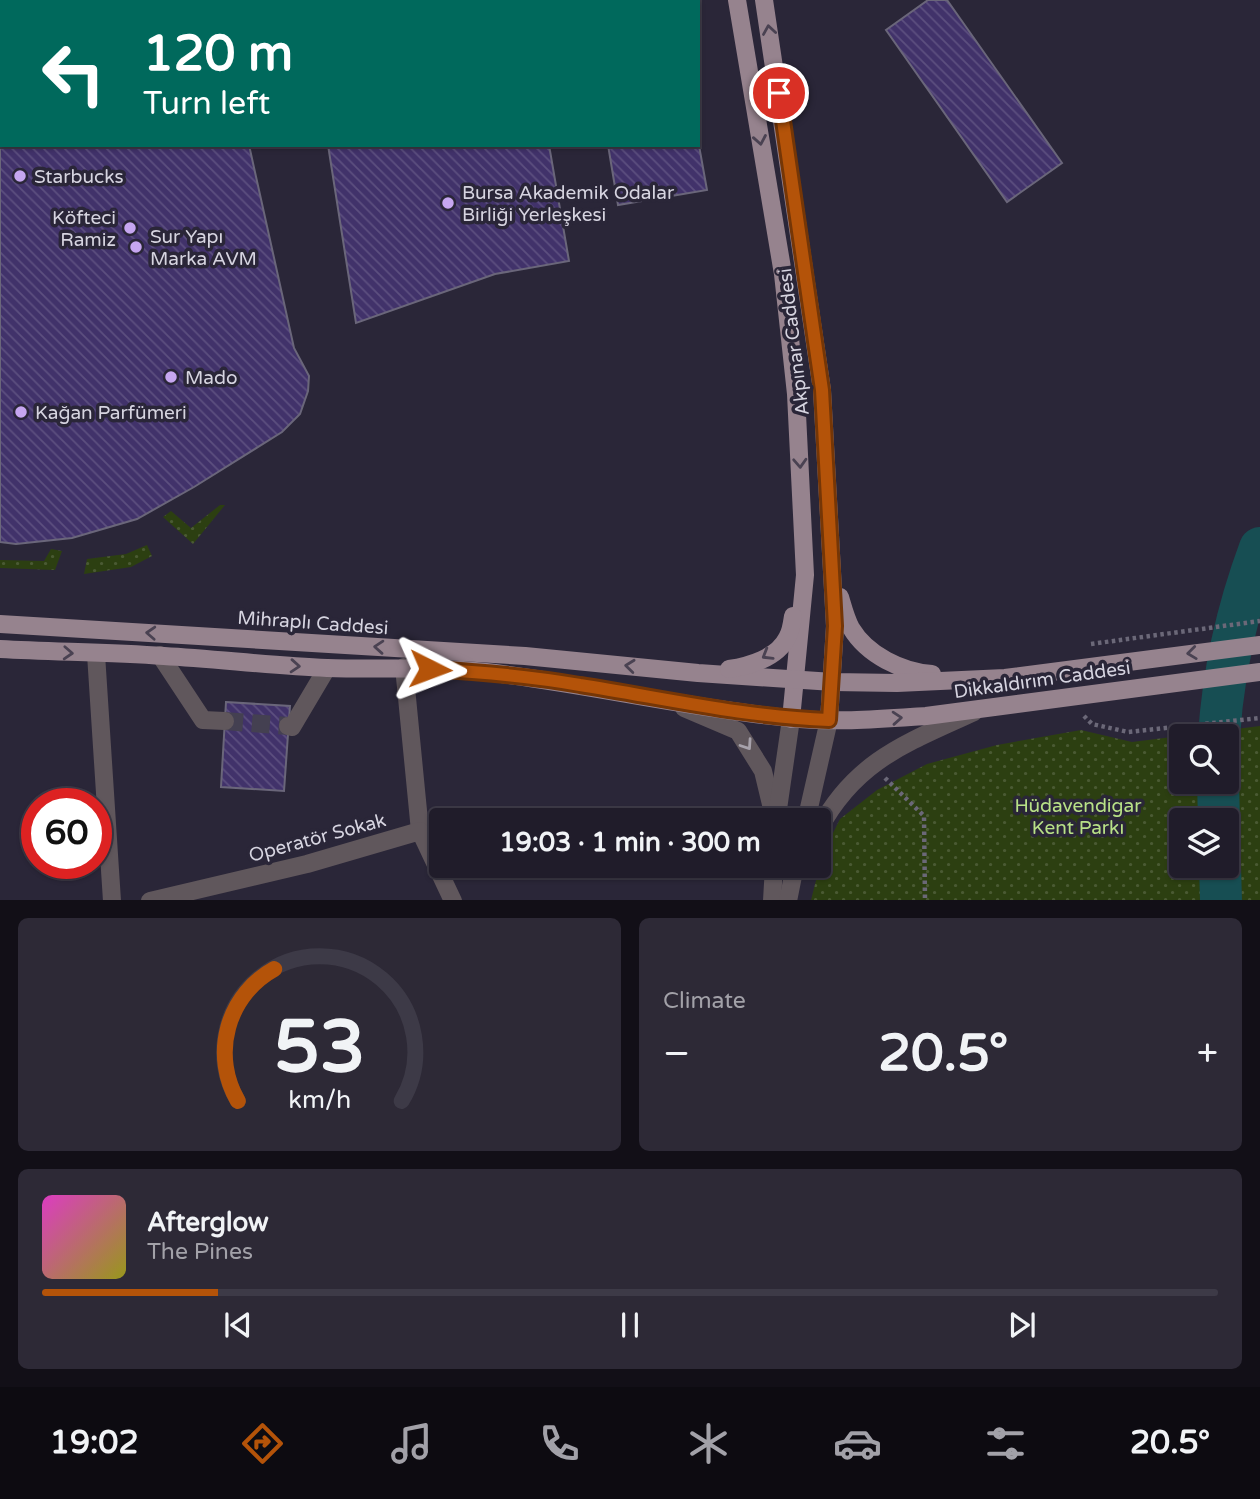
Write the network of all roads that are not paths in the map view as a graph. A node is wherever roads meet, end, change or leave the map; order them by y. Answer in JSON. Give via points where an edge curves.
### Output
{"nodes":[{"id":1,"x":737,"y":0,"type":"edge"},
{"id":2,"x":764,"y":0,"type":"edge"},
{"id":3,"x":833,"y":574,"type":"junction"},
{"id":4,"x":804,"y":575,"type":"junction"},
{"id":5,"x":0,"y":624,"type":"edge"},
{"id":6,"x":1260,"y":645,"type":"edge"},
{"id":7,"x":0,"y":649,"type":"edge"},
{"id":8,"x":96,"y":654,"type":"junction"},
{"id":9,"x":160,"y":656,"type":"junction"},
{"id":10,"x":404,"y":667,"type":"junction"},
{"id":11,"x":327,"y":668,"type":"junction"},
{"id":12,"x":698,"y":673,"type":"junction"},
{"id":13,"x":1260,"y":673,"type":"edge"},
{"id":14,"x":1005,"y":678,"type":"junction"},
{"id":15,"x":796,"y":679,"type":"junction"},
{"id":16,"x":833,"y":682,"type":"junction"},
{"id":17,"x":668,"y":701,"type":"junction"},
{"id":18,"x":981,"y":709,"type":"junction"},
{"id":19,"x":791,"y":719,"type":"junction"},
{"id":20,"x":829,"y":720,"type":"junction"},
{"id":21,"x":225,"y":722,"type":"tunnel mouth"},
{"id":22,"x":288,"y":726,"type":"dead end"},
{"id":23,"x":773,"y":808,"type":"edge"},
{"id":24,"x":778,"y":808,"type":"edge"},
{"id":25,"x":809,"y":808,"type":"edge"},
{"id":26,"x":831,"y":811,"type":"edge"},
{"id":27,"x":420,"y":831,"type":"junction"},
{"id":28,"x":773,"y":878,"type":"edge"},
{"id":29,"x":112,"y":900,"type":"edge"},
{"id":30,"x":154,"y":900,"type":"edge"},
{"id":31,"x":453,"y":900,"type":"edge"},
{"id":32,"x":772,"y":900,"type":"edge"}],
"edges":[{"from":1,"to":4,"type":"main road","name":"Akpınar Caddesi","one_way":true,"via":[[783,274],[796,394]]},
{"from":3,"to":2,"type":"main road","name":"Akpınar Caddesi","one_way":true,"via":[[822,390]]},
{"from":3,"to":14,"type":"main road","via":[[852,630],[876,654],[911,672]]},
{"from":3,"to":16,"type":"main road","name":"Akpınar Caddesi"},
{"from":4,"to":12,"type":"main road","one_way":true,"via":[[787,638],[772,654],[745,667]]},
{"from":4,"to":15,"type":"main road","name":"Akpınar Caddesi"},
{"from":12,"to":5,"type":"main road","name":"Mihraplı Caddesi","one_way":true,"via":[[525,656]]},
{"from":6,"to":14,"type":"main road","name":"Dikkaldırım Caddesi","one_way":true},
{"from":7,"to":8,"type":"main road","name":"Mihraplı Caddesi","one_way":true},
{"from":8,"to":9,"type":"main road","name":"Mihraplı Caddesi"},
{"from":8,"to":29,"type":"street"},
{"from":9,"to":11,"type":"main road","name":"Mihraplı Caddesi","one_way":true},
{"from":9,"to":21,"type":"street","via":[[203,720]]},
{"from":10,"to":11,"type":"main road","name":"Mihraplı Caddesi"},
{"from":10,"to":17,"type":"main road","name":"Mihraplı Caddesi","via":[[579,684]]},
{"from":10,"to":27,"type":"street"},
{"from":11,"to":22,"type":"street","via":[[292,727]]},
{"from":12,"to":15,"type":"main road","name":"Mihraplı Caddesi"},
{"from":13,"to":18,"type":"main road","name":"Dikkaldırım Caddesi"},
{"from":14,"to":16,"type":"main road","name":"Dikkaldırım Caddesi"},
{"from":15,"to":16,"type":"main road","name":"Mihraplı Caddesi"},
{"from":15,"to":19,"type":"main road","name":"Akpınar Caddesi"},
{"from":16,"to":20,"type":"main road","name":"Akpınar Caddesi"},
{"from":17,"to":19,"type":"main road","name":"Mihraplı Caddesi"},
{"from":17,"to":23,"type":"street","one_way":true,"via":[[738,731],[763,771]]},
{"from":20,"to":18,"type":"main road","name":"Dikkaldırım Caddesi","one_way":true},
{"from":18,"to":26,"type":"street","via":[[872,764]]},
{"from":19,"to":20,"type":"main road","name":"Mihraplı Caddesi"},
{"from":19,"to":24,"type":"street"},
{"from":20,"to":25,"type":"street"},
{"from":27,"to":30,"type":"street","name":"Operatör Sokak","via":[[307,864]]},
{"from":27,"to":31,"type":"street"},
{"from":28,"to":32,"type":"street"}]}
